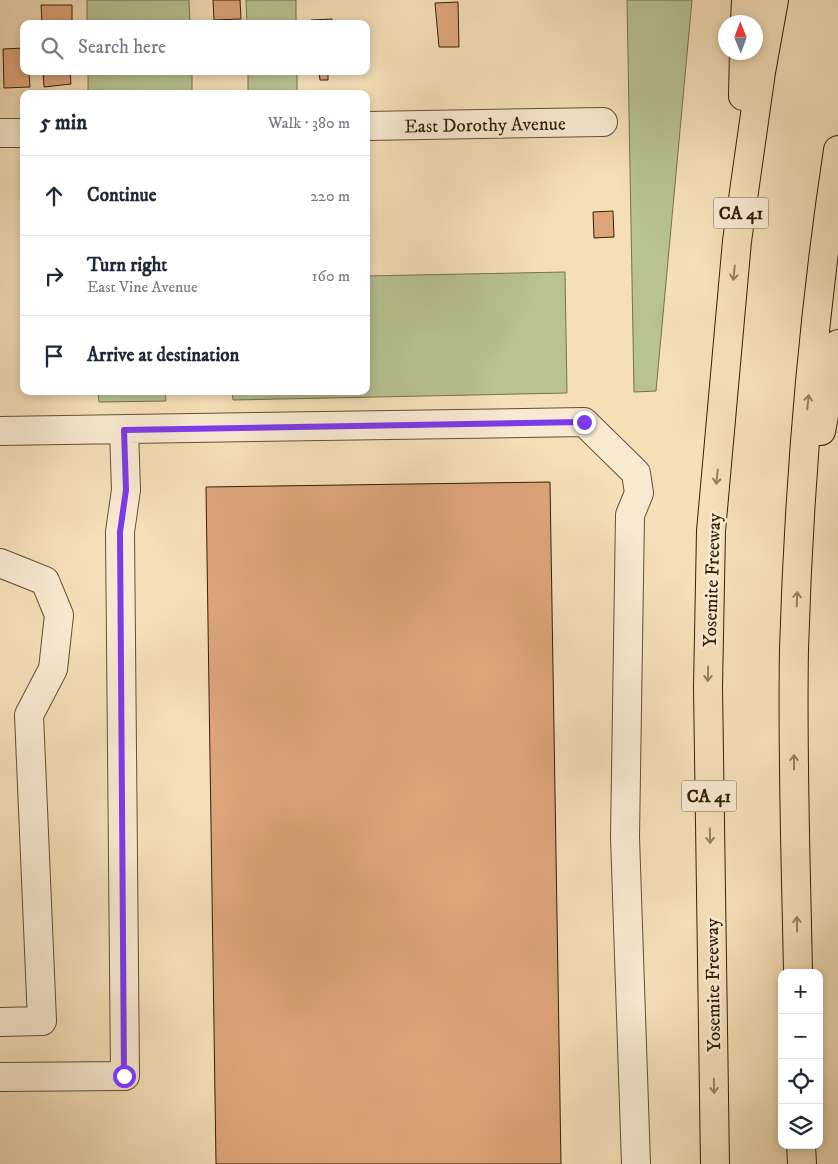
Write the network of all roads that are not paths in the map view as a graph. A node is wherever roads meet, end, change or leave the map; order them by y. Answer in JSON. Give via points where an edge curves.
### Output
{"nodes":[{"id":1,"x":746,"y":0,"type":"edge"},
{"id":2,"x":774,"y":0,"type":"edge"},
{"id":3,"x":745,"y":15,"type":"edge"},
{"id":4,"x":744,"y":60,"type":"edge"},
{"id":5,"x":603,"y":122,"type":"dead end"},
{"id":6,"x":370,"y":126,"type":"edge"},
{"id":7,"x":20,"y":133,"type":"edge"},
{"id":8,"x":0,"y":134,"type":"edge"},
{"id":9,"x":838,"y":150,"type":"edge"},
{"id":10,"x":737,"y":241,"type":"junction"},
{"id":11,"x":838,"y":344,"type":"edge"},
{"id":12,"x":124,"y":430,"type":"junction"},
{"id":13,"x":0,"y":431,"type":"edge"},
{"id":14,"x":799,"y":538,"type":"junction"},
{"id":15,"x":0,"y":563,"type":"edge"},
{"id":16,"x":798,"y":969,"type":"edge"},
{"id":17,"x":0,"y":1022,"type":"edge"},
{"id":18,"x":0,"y":1077,"type":"edge"},
{"id":19,"x":801,"y":1149,"type":"edge"},
{"id":20,"x":636,"y":1164,"type":"edge"},
{"id":21,"x":715,"y":1164,"type":"edge"},
{"id":22,"x":802,"y":1164,"type":"edge"}],
"edges":[{"from":1,"to":3,"type":"highway"},
{"from":2,"to":10,"type":"highway","name":"Yosemite Freeway","number":"CA 41"},
{"from":4,"to":10,"type":"highway"},
{"from":5,"to":6,"type":"street","name":"East Dorothy Avenue"},
{"from":7,"to":8,"type":"street"},
{"from":14,"to":9,"type":"highway","one_way":true,"via":[[806,418],[825,234]]},
{"from":10,"to":21,"type":"highway","name":"Yosemite Freeway","number":"CA 41","one_way":true,"via":[[712,531],[709,629]]},
{"from":11,"to":14,"type":"highway"},
{"from":12,"to":13,"type":"street"},
{"from":12,"to":18,"type":"street","via":[[126,490],[120,532],[124,1076]]},
{"from":12,"to":20,"type":"street","via":[[584,422],[636,473],[639,493],[630,515],[625,837]]},
{"from":16,"to":14,"type":"highway","one_way":true,"via":[[794,698]]},
{"from":15,"to":17,"type":"street","via":[[46,581],[59,615],[53,669],[29,715],[42,1021]]},
{"from":19,"to":22,"type":"highway"}]}
